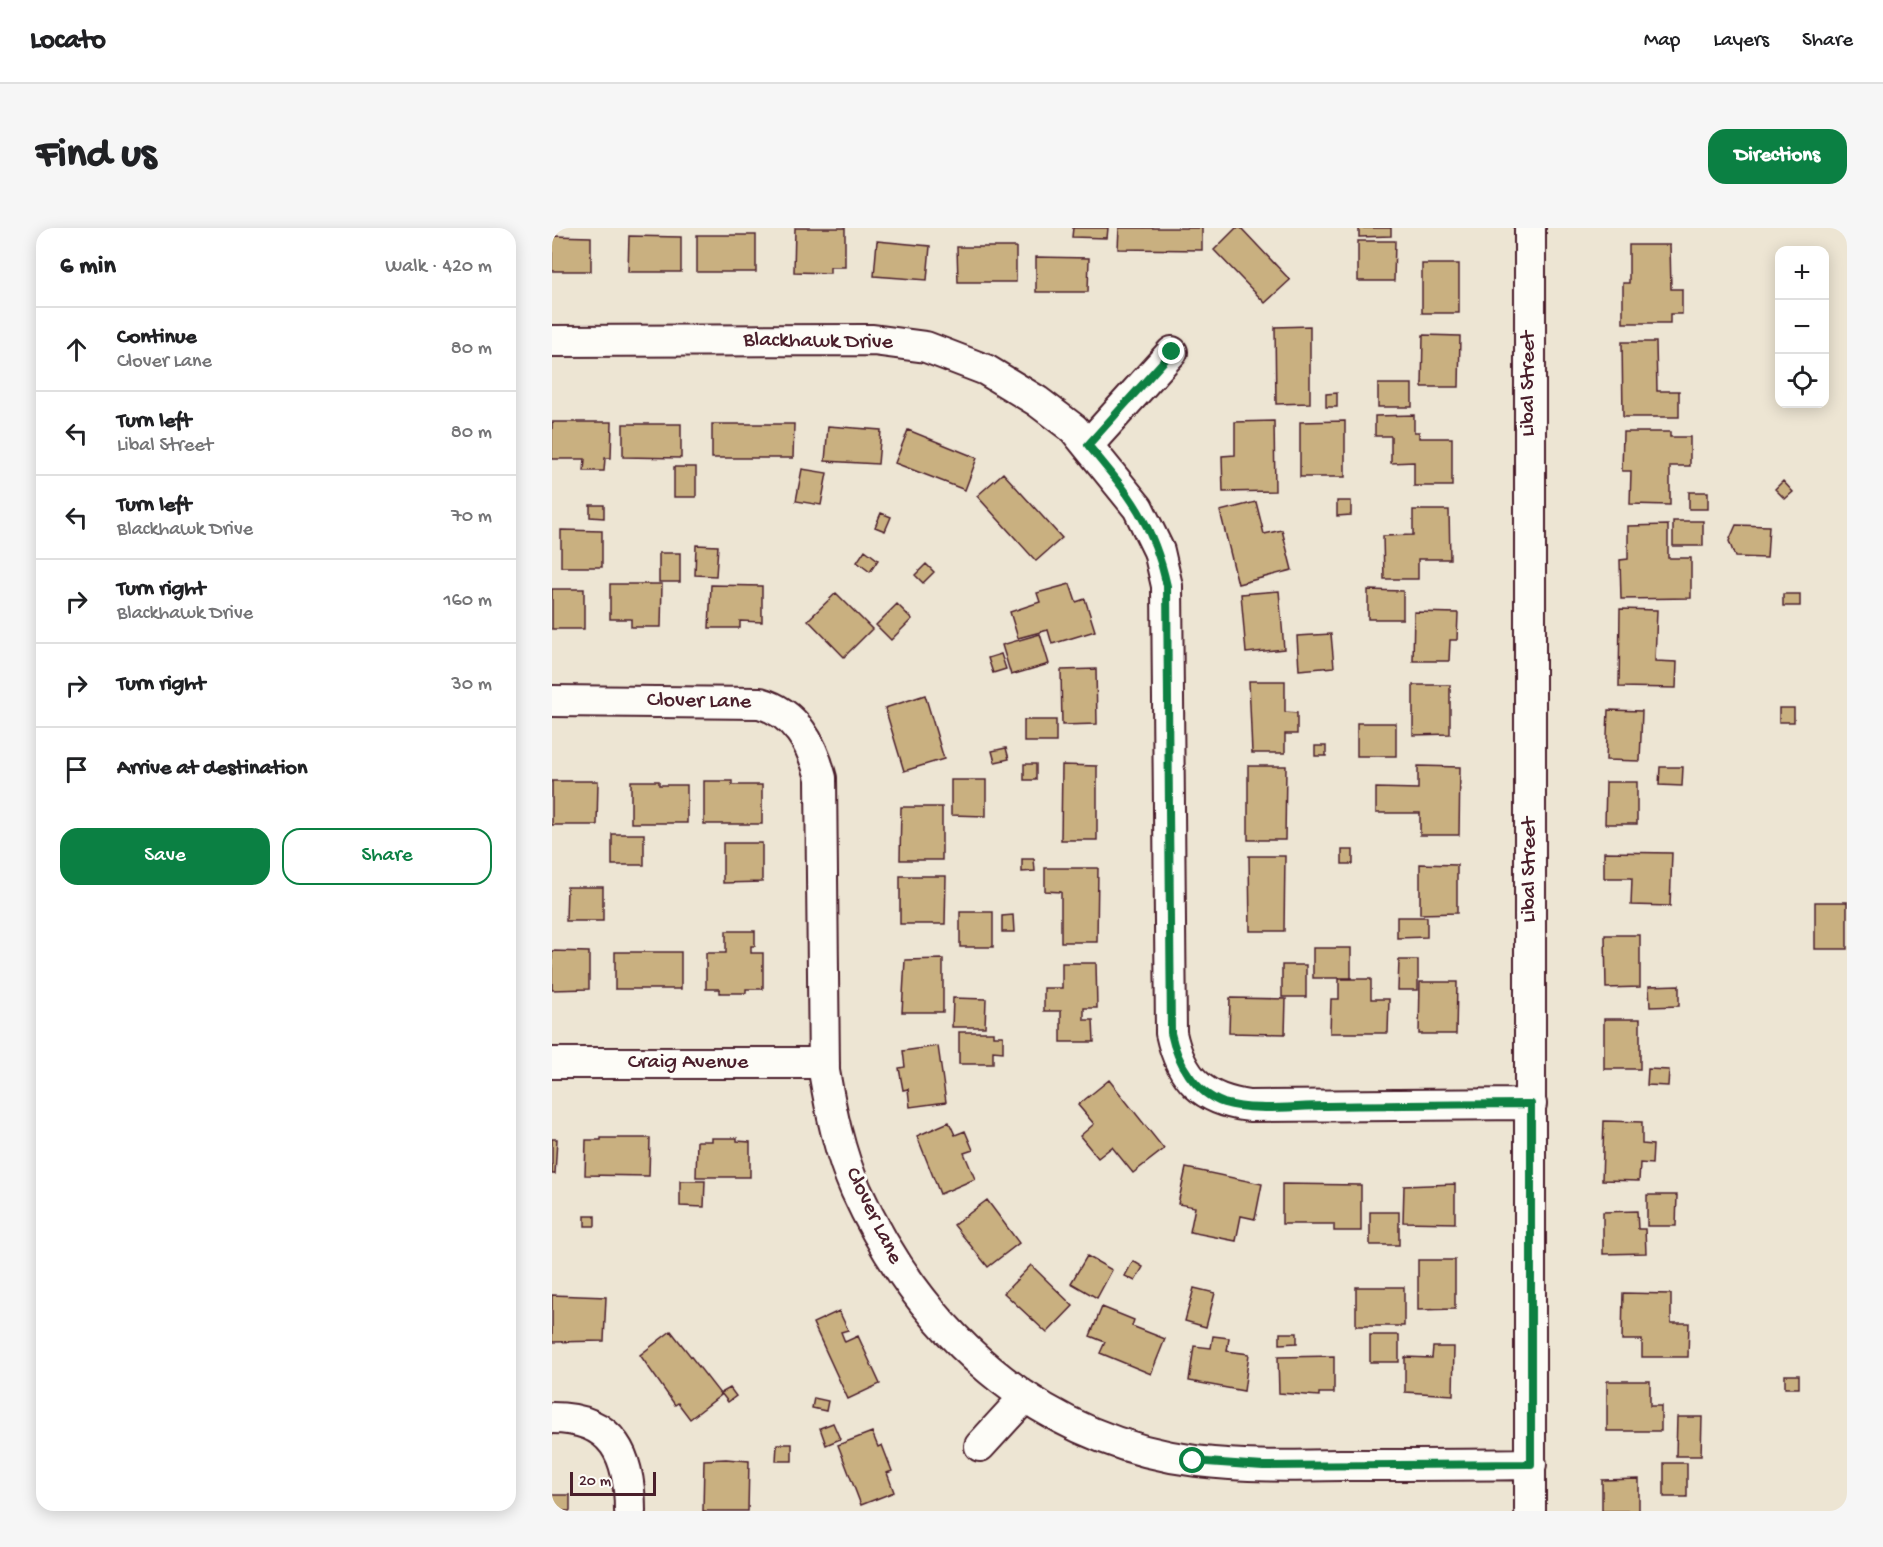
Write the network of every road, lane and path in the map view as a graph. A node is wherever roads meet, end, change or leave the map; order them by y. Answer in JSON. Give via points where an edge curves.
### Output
{"nodes":[{"id":1,"x":1530,"y":228,"type":"edge"},
{"id":2,"x":552,"y":341,"type":"edge"},
{"id":3,"x":1172,"y":352,"type":"dead end"},
{"id":4,"x":1088,"y":445,"type":"junction"},
{"id":5,"x":552,"y":701,"type":"edge"},
{"id":6,"x":552,"y":1063,"type":"edge"},
{"id":7,"x":824,"y":1063,"type":"junction"},
{"id":8,"x":1531,"y":1104,"type":"junction"},
{"id":9,"x":1024,"y":1398,"type":"junction"},
{"id":10,"x":552,"y":1418,"type":"edge"},
{"id":11,"x":980,"y":1446,"type":"dead end"},
{"id":12,"x":1531,"y":1464,"type":"junction"},
{"id":13,"x":630,"y":1511,"type":"edge"},
{"id":14,"x":1530,"y":1511,"type":"edge"}],
"edges":[{"from":1,"to":8,"type":"street","name":"Libal Street"},
{"from":2,"to":4,"type":"street","name":"Blackhawk Drive","via":[[873,340],[926,347],[986,370],[1037,401]]},
{"from":3,"to":4,"type":"street"},
{"from":4,"to":8,"type":"street","name":"Blackhawk Drive","via":[[1138,508],[1159,550],[1167,586],[1171,1033],[1182,1065],[1209,1096],[1249,1106]]},
{"from":5,"to":7,"type":"street","name":"Clover Lane","via":[[760,703],[777,708],[805,735],[821,778]]},
{"from":6,"to":7,"type":"street","name":"Craig Avenue"},
{"from":7,"to":9,"type":"street","name":"Clover Lane","via":[[844,1160],[896,1266],[915,1295],[955,1339]]},
{"from":8,"to":12,"type":"street","name":"Libal Street"},
{"from":9,"to":11,"type":"street"},
{"from":9,"to":12,"type":"street","name":"Clover Lane","via":[[1117,1440],[1193,1461],[1263,1466]]},
{"from":10,"to":13,"type":"street","via":[[586,1423],[601,1430],[614,1443],[624,1460]]},
{"from":12,"to":14,"type":"street","name":"Libal Street"}]}
